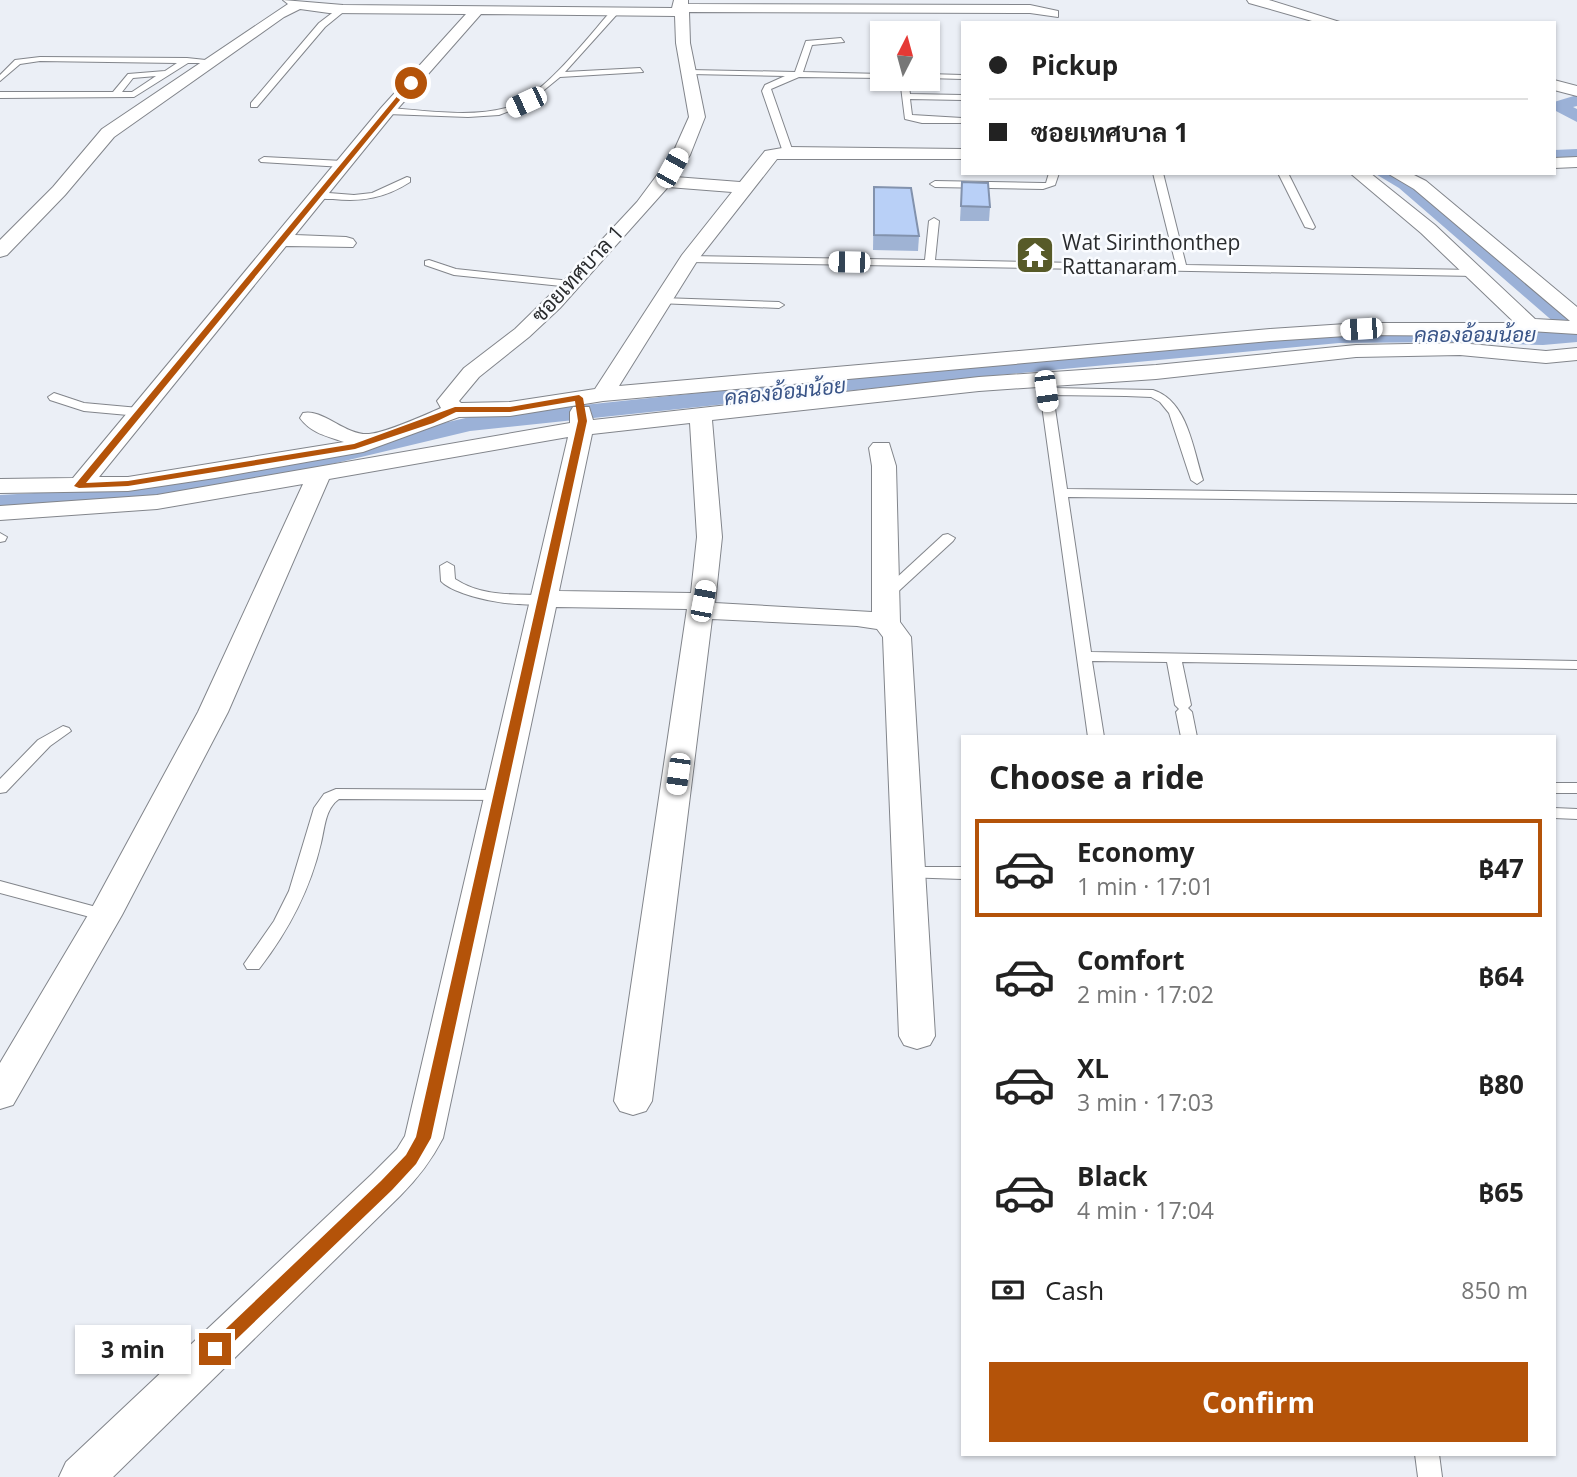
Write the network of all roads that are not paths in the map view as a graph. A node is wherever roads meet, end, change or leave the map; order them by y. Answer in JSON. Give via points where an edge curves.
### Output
{"nodes":[{"id":1,"x":1254,"y":0,"type":"edge"},
{"id":2,"x":294,"y":2,"type":"edge"},
{"id":3,"x":680,"y":7,"type":"edge"},
{"id":4,"x":342,"y":9,"type":"junction"},
{"id":5,"x":746,"y":9,"type":"junction"},
{"id":6,"x":477,"y":10,"type":"junction"},
{"id":7,"x":615,"y":12,"type":"junction"},
{"id":8,"x":1053,"y":14,"type":"dead end"},
{"id":9,"x":1329,"y":21,"type":"edge"},
{"id":10,"x":765,"y":24,"type":"dead end"},
{"id":11,"x":841,"y":40,"type":"dead end"},
{"id":12,"x":187,"y":60,"type":"junction"},
{"id":13,"x":211,"y":61,"type":"junction"},
{"id":14,"x":640,"y":70,"type":"dead end"},
{"id":15,"x":690,"y":72,"type":"junction"},
{"id":16,"x":168,"y":73,"type":"junction"},
{"id":17,"x":798,"y":74,"type":"junction"},
{"id":18,"x":556,"y":75,"type":"junction"},
{"id":19,"x":870,"y":76,"type":"edge"},
{"id":20,"x":940,"y":76,"type":"edge"},
{"id":21,"x":961,"y":77,"type":"edge"},
{"id":22,"x":0,"y":79,"type":"edge"},
{"id":23,"x":1556,"y":86,"type":"edge"},
{"id":24,"x":905,"y":91,"type":"edge"},
{"id":25,"x":1577,"y":91,"type":"edge"},
{"id":26,"x":0,"y":95,"type":"edge"},
{"id":27,"x":114,"y":96,"type":"junction"},
{"id":28,"x":906,"y":96,"type":"junction"},
{"id":29,"x":961,"y":97,"type":"edge"},
{"id":30,"x":254,"y":105,"type":"dead end"},
{"id":31,"x":387,"y":111,"type":"junction"},
{"id":32,"x":961,"y":121,"type":"edge"},
{"id":33,"x":788,"y":152,"type":"junction"},
{"id":34,"x":961,"y":155,"type":"edge"},
{"id":35,"x":264,"y":160,"type":"dead end"},
{"id":36,"x":1577,"y":162,"type":"edge"},
{"id":37,"x":1556,"y":163,"type":"edge"},
{"id":38,"x":343,"y":164,"type":"junction"},
{"id":39,"x":1053,"y":175,"type":"edge"},
{"id":40,"x":1159,"y":175,"type":"edge"},
{"id":41,"x":1284,"y":175,"type":"edge"},
{"id":42,"x":1361,"y":175,"type":"edge"},
{"id":43,"x":1400,"y":175,"type":"edge"},
{"id":44,"x":408,"y":180,"type":"dead end"},
{"id":45,"x":664,"y":181,"type":"junction"},
{"id":46,"x":934,"y":184,"type":"dead end"},
{"id":47,"x":745,"y":188,"type":"junction"},
{"id":48,"x":316,"y":195,"type":"junction"},
{"id":49,"x":934,"y":221,"type":"dead end"},
{"id":50,"x":1310,"y":227,"type":"dead end"},
{"id":51,"x":280,"y":240,"type":"junction"},
{"id":52,"x":346,"y":243,"type":"dead end"},
{"id":53,"x":0,"y":251,"type":"edge"},
{"id":54,"x":688,"y":259,"type":"junction"},
{"id":55,"x":429,"y":263,"type":"dead end"},
{"id":56,"x":930,"y":263,"type":"junction"},
{"id":57,"x":1182,"y":268,"type":"junction"},
{"id":58,"x":1475,"y":273,"type":"junction"},
{"id":59,"x":571,"y":284,"type":"junction"},
{"id":60,"x":662,"y":301,"type":"junction"},
{"id":61,"x":779,"y":305,"type":"dead end"},
{"id":62,"x":1577,"y":317,"type":"edge"},
{"id":63,"x":1536,"y":326,"type":"junction"},
{"id":64,"x":1577,"y":328,"type":"edge"},
{"id":65,"x":1577,"y":354,"type":"edge"},
{"id":66,"x":1045,"y":386,"type":"junction"},
{"id":67,"x":603,"y":394,"type":"junction"},
{"id":68,"x":54,"y":397,"type":"dead end"},
{"id":69,"x":455,"y":410,"type":"junction"},
{"id":70,"x":139,"y":412,"type":"junction"},
{"id":71,"x":581,"y":413,"type":"junction"},
{"id":72,"x":700,"y":413,"type":"junction"},
{"id":73,"x":311,"y":418,"type":"dead end"},
{"id":74,"x":368,"y":443,"type":"junction"},
{"id":75,"x":881,"y":448,"type":"dead end"},
{"id":76,"x":320,"y":472,"type":"junction"},
{"id":77,"x":1197,"y":480,"type":"dead end"},
{"id":78,"x":0,"y":486,"type":"edge"},
{"id":79,"x":79,"y":486,"type":"junction"},
{"id":80,"x":1061,"y":493,"type":"junction"},
{"id":81,"x":1577,"y":499,"type":"edge"},
{"id":82,"x":0,"y":513,"type":"edge"},
{"id":83,"x":948,"y":538,"type":"dead end"},
{"id":84,"x":447,"y":566,"type":"dead end"},
{"id":85,"x":545,"y":599,"type":"junction"},
{"id":86,"x":702,"y":606,"type":"junction"},
{"id":87,"x":885,"y":609,"type":"junction"},
{"id":88,"x":1083,"y":656,"type":"junction"},
{"id":89,"x":1174,"y":657,"type":"junction"},
{"id":90,"x":1577,"y":665,"type":"edge"},
{"id":91,"x":63,"y":731,"type":"dead end"},
{"id":92,"x":1096,"y":735,"type":"edge"},
{"id":93,"x":1189,"y":735,"type":"edge"},
{"id":94,"x":0,"y":788,"type":"edge"},
{"id":95,"x":1556,"y":788,"type":"edge"},
{"id":96,"x":1577,"y":788,"type":"edge"},
{"id":97,"x":501,"y":795,"type":"junction"},
{"id":98,"x":1556,"y":813,"type":"edge"},
{"id":99,"x":1577,"y":814,"type":"edge"},
{"id":100,"x":909,"y":873,"type":"junction"},
{"id":101,"x":961,"y":873,"type":"edge"},
{"id":102,"x":0,"y":887,"type":"edge"},
{"id":103,"x":105,"y":915,"type":"junction"},
{"id":104,"x":253,"y":964,"type":"dead end"},
{"id":105,"x":917,"y":1036,"type":"dead end"},
{"id":106,"x":4,"y":1080,"type":"edge"},
{"id":107,"x":633,"y":1101,"type":"dead end"},
{"id":108,"x":1427,"y":1456,"type":"edge"},
{"id":109,"x":82,"y":1477,"type":"edge"},
{"id":110,"x":1430,"y":1477,"type":"edge"}],
"edges":[{"from":1,"to":9,"type":"street"},
{"from":2,"to":4,"type":"street"},
{"from":2,"to":13,"type":"street"},
{"from":3,"to":5,"type":"street"},
{"from":3,"to":7,"type":"street"},
{"from":3,"to":15,"type":"street","name":"ซอยเทศบาล 1"},
{"from":4,"to":6,"type":"street"},
{"from":4,"to":30,"type":"lane","via":[[322,24]]},
{"from":5,"to":8,"type":"street","via":[[1030,9]]},
{"from":5,"to":10,"type":"street","via":[[752,19]]},
{"from":6,"to":7,"type":"street"},
{"from":6,"to":31,"type":"street"},
{"from":7,"to":18,"type":"lane"},
{"from":11,"to":17,"type":"lane","via":[[809,43]]},
{"from":12,"to":13,"type":"lane"},
{"from":12,"to":16,"type":"lane"},
{"from":12,"to":22,"type":"lane","via":[[40,59],[12,65]]},
{"from":13,"to":53,"type":"street","via":[[108,133]]},
{"from":14,"to":18,"type":"lane"},
{"from":15,"to":17,"type":"lane"},
{"from":15,"to":45,"type":"street","name":"ซอยเทศบาล 1","via":[[697,117]]},
{"from":16,"to":27,"type":"lane","via":[[140,92]]},
{"from":16,"to":27,"type":"lane","via":[[131,76]]},
{"from":17,"to":19,"type":"lane"},
{"from":17,"to":33,"type":"lane","via":[[766,90]]},
{"from":18,"to":31,"type":"lane","via":[[526,102],[501,111]]},
{"from":20,"to":21,"type":"lane"},
{"from":23,"to":25,"type":"street"},
{"from":24,"to":28,"type":"lane"},
{"from":26,"to":27,"type":"lane"},
{"from":28,"to":29,"type":"lane"},
{"from":28,"to":32,"type":"lane","via":[[912,119]]},
{"from":31,"to":38,"type":"street"},
{"from":33,"to":34,"type":"street"},
{"from":33,"to":47,"type":"street","via":[[771,155]]},
{"from":35,"to":38,"type":"lane"},
{"from":36,"to":37,"type":"street"},
{"from":38,"to":48,"type":"street"},
{"from":39,"to":46,"type":"lane","via":[[1049,185],[1043,186]]},
{"from":40,"to":57,"type":"lane"},
{"from":41,"to":50,"type":"lane"},
{"from":42,"to":58,"type":"street"},
{"from":43,"to":62,"type":"street","via":[[1420,185]]},
{"from":44,"to":48,"type":"lane","via":[[373,198]]},
{"from":45,"to":47,"type":"street"},
{"from":45,"to":59,"type":"street","name":"ซอยเทศบาล 1"},
{"from":47,"to":54,"type":"street"},
{"from":48,"to":51,"type":"street"},
{"from":49,"to":56,"type":"lane"},
{"from":51,"to":52,"type":"street"},
{"from":51,"to":70,"type":"street"},
{"from":54,"to":56,"type":"lane"},
{"from":54,"to":60,"type":"street"},
{"from":55,"to":59,"type":"lane","via":[[454,272]]},
{"from":56,"to":57,"type":"lane"},
{"from":57,"to":58,"type":"lane"},
{"from":58,"to":63,"type":"street"},
{"from":59,"to":69,"type":"street","name":"ซอยเทศบาล 1","via":[[524,331],[456,386],[448,401]]},
{"from":60,"to":61,"type":"lane"},
{"from":60,"to":67,"type":"street"},
{"from":63,"to":64,"type":"street"},
{"from":63,"to":67,"type":"street","via":[[1270,335]]},
{"from":65,"to":66,"type":"street","via":[[1546,358],[1460,349],[1356,351]]},
{"from":66,"to":72,"type":"street","via":[[966,385]]},
{"from":66,"to":77,"type":"lane","via":[[1126,391],[1164,399],[1175,413]]},
{"from":66,"to":80,"type":"lane"},
{"from":67,"to":71,"type":"street"},
{"from":68,"to":70,"type":"lane","via":[[96,409]]},
{"from":69,"to":71,"type":"street"},
{"from":69,"to":74,"type":"street"},
{"from":70,"to":79,"type":"street"},
{"from":71,"to":72,"type":"street"},
{"from":71,"to":76,"type":"street"},
{"from":71,"to":85,"type":"street"},
{"from":72,"to":86,"type":"street","via":[[711,531]]},
{"from":73,"to":74,"type":"street","via":[[323,428]]},
{"from":74,"to":79,"type":"street","via":[[128,484]]},
{"from":75,"to":87,"type":"street"},
{"from":76,"to":82,"type":"street","via":[[157,502]]},
{"from":76,"to":103,"type":"street","via":[[213,712]]},
{"from":78,"to":79,"type":"street"},
{"from":80,"to":81,"type":"lane"},
{"from":80,"to":88,"type":"lane"},
{"from":83,"to":87,"type":"lane"},
{"from":84,"to":85,"type":"lane","via":[[448,581],[459,590]]},
{"from":85,"to":86,"type":"street"},
{"from":85,"to":97,"type":"street"},
{"from":86,"to":87,"type":"street","via":[[857,618]]},
{"from":86,"to":107,"type":"street"},
{"from":87,"to":100,"type":"street","via":[[897,637]]},
{"from":88,"to":89,"type":"lane"},
{"from":88,"to":92,"type":"lane"},
{"from":89,"to":90,"type":"lane"},
{"from":89,"to":93,"type":"lane"},
{"from":91,"to":94,"type":"lane","via":[[44,743]]},
{"from":95,"to":96,"type":"lane"},
{"from":97,"to":104,"type":"lane","via":[[336,794],[327,798],[286,919]]},
{"from":97,"to":109,"type":"street","via":[[424,1138],[411,1160]]},
{"from":98,"to":99,"type":"lane"},
{"from":100,"to":101,"type":"lane"},
{"from":100,"to":105,"type":"street"},
{"from":102,"to":103,"type":"lane"},
{"from":103,"to":106,"type":"street"},
{"from":108,"to":110,"type":"lane"}]}
